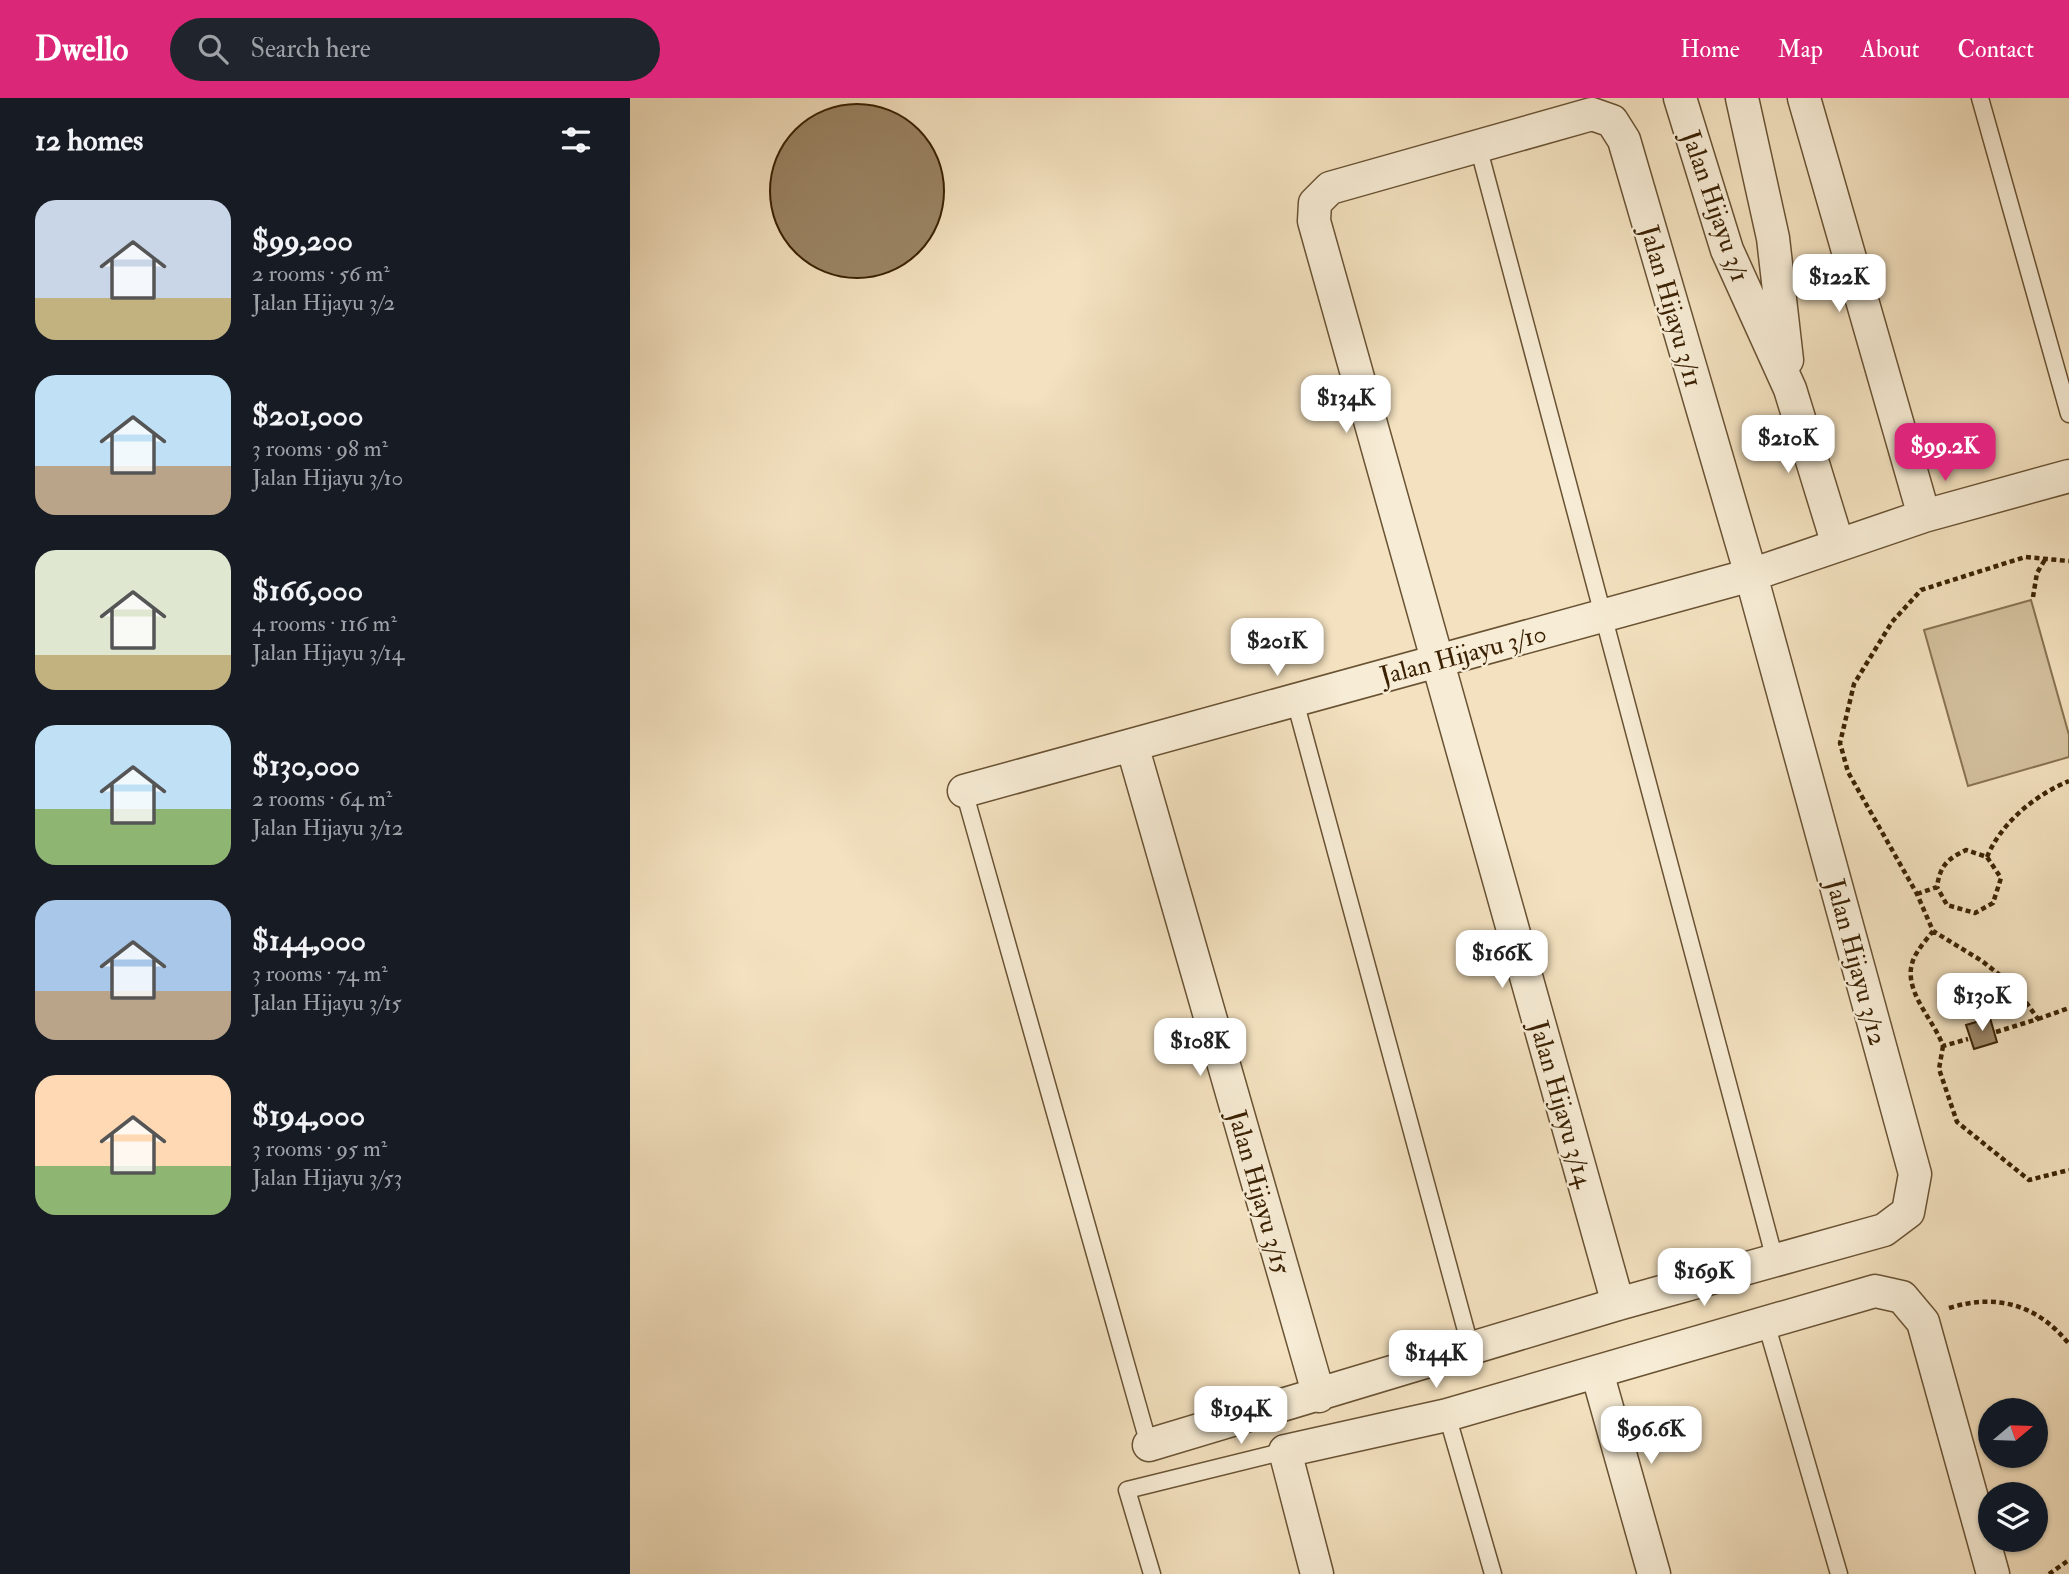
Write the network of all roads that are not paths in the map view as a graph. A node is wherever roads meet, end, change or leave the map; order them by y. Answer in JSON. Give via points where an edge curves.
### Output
{"nodes":[{"id":1,"x":1680,"y":98,"type":"edge"},
{"id":2,"x":1742,"y":98,"type":"edge"},
{"id":3,"x":1804,"y":98,"type":"edge"},
{"id":4,"x":1980,"y":98,"type":"edge"},
{"id":5,"x":1478,"y":146,"type":"junction"},
{"id":6,"x":1790,"y":389,"type":"junction"},
{"id":7,"x":2069,"y":414,"type":"edge"},
{"id":8,"x":2069,"y":476,"type":"edge"},
{"id":9,"x":1924,"y":516,"type":"junction"},
{"id":10,"x":1838,"y":545,"type":"junction"},
{"id":11,"x":1751,"y":575,"type":"junction"},
{"id":12,"x":1603,"y":615,"type":"junction"},
{"id":13,"x":1437,"y":662,"type":"junction"},
{"id":14,"x":1295,"y":701,"type":"junction"},
{"id":15,"x":1132,"y":745,"type":"junction"},
{"id":16,"x":964,"y":791,"type":"joint"},
{"id":17,"x":1775,"y":1260,"type":"junction"},
{"id":18,"x":1618,"y":1304,"type":"junction"},
{"id":19,"x":1766,"y":1323,"type":"junction"},
{"id":20,"x":1471,"y":1349,"type":"junction"},
{"id":21,"x":1597,"y":1372,"type":"junction"},
{"id":22,"x":1319,"y":1396,"type":"junction"},
{"id":23,"x":1447,"y":1415,"type":"junction"},
{"id":24,"x":1149,"y":1445,"type":"joint"},
{"id":25,"x":1285,"y":1451,"type":"junction"},
{"id":26,"x":1152,"y":1574,"type":"edge"},
{"id":27,"x":1317,"y":1574,"type":"edge"},
{"id":28,"x":1493,"y":1574,"type":"edge"},
{"id":29,"x":1654,"y":1574,"type":"edge"},
{"id":30,"x":1839,"y":1574,"type":"edge"},
{"id":31,"x":1993,"y":1574,"type":"edge"}],
"edges":[{"from":1,"to":6,"type":"street","name":"Jalan Hijayu 3/1","via":[[1727,250]]},
{"from":2,"to":6,"type":"street","name":"Jalan Hijayu 3/1","via":[[1773,238]]},
{"from":3,"to":9,"type":"street"},
{"from":4,"to":7,"type":"lane"},
{"from":5,"to":11,"type":"street","name":"Jalan Hijayu 3/11","via":[[1592,114],[1612,121],[1623,139]]},
{"from":5,"to":12,"type":"lane"},
{"from":5,"to":13,"type":"street","name":"Jalan Hijayu 3/14","via":[[1330,188],[1315,203],[1314,220]]},
{"from":6,"to":10,"type":"street","name":"Jalan Hijayu 3/1"},
{"from":8,"to":9,"type":"street","name":"Jalan Hijayu 3/10"},
{"from":9,"to":10,"type":"street","name":"Jalan Hijayu 3/10"},
{"from":10,"to":11,"type":"street","name":"Jalan Hijayu 3/10"},
{"from":11,"to":12,"type":"street","name":"Jalan Hijayu 3/10"},
{"from":11,"to":17,"type":"street","name":"Jalan Hijayu 3/12","via":[[1915,1174],[1908,1212],[1884,1230]]},
{"from":12,"to":13,"type":"street","name":"Jalan Hijayu 3/10"},
{"from":12,"to":17,"type":"lane"},
{"from":13,"to":14,"type":"street","name":"Jalan Hijayu 3/10"},
{"from":13,"to":18,"type":"street","name":"Jalan Hijayu 3/14"},
{"from":14,"to":15,"type":"street","name":"Jalan Hijayu 3/10"},
{"from":14,"to":20,"type":"lane"},
{"from":15,"to":16,"type":"street","name":"Jalan Hijayu 3/10"},
{"from":15,"to":22,"type":"street","name":"Jalan Hijayu 3/15"},
{"from":16,"to":24,"type":"lane"},
{"from":17,"to":18,"type":"street","name":"Jalan Hijayu 3/12"},
{"from":18,"to":20,"type":"street","name":"Jalan Hijayu 3/12"},
{"from":19,"to":21,"type":"street"},
{"from":19,"to":30,"type":"lane"},
{"from":19,"to":31,"type":"street","via":[[1875,1291],[1902,1297],[1923,1322]]},
{"from":20,"to":22,"type":"street","name":"Jalan Hijayu 3/12"},
{"from":21,"to":23,"type":"street"},
{"from":21,"to":29,"type":"street"},
{"from":22,"to":24,"type":"street","name":"Jalan Hijayu 3/12"},
{"from":23,"to":25,"type":"street"},
{"from":23,"to":28,"type":"lane"},
{"from":25,"to":26,"type":"lane","via":[[1127,1490]]},
{"from":25,"to":27,"type":"street"}]}
